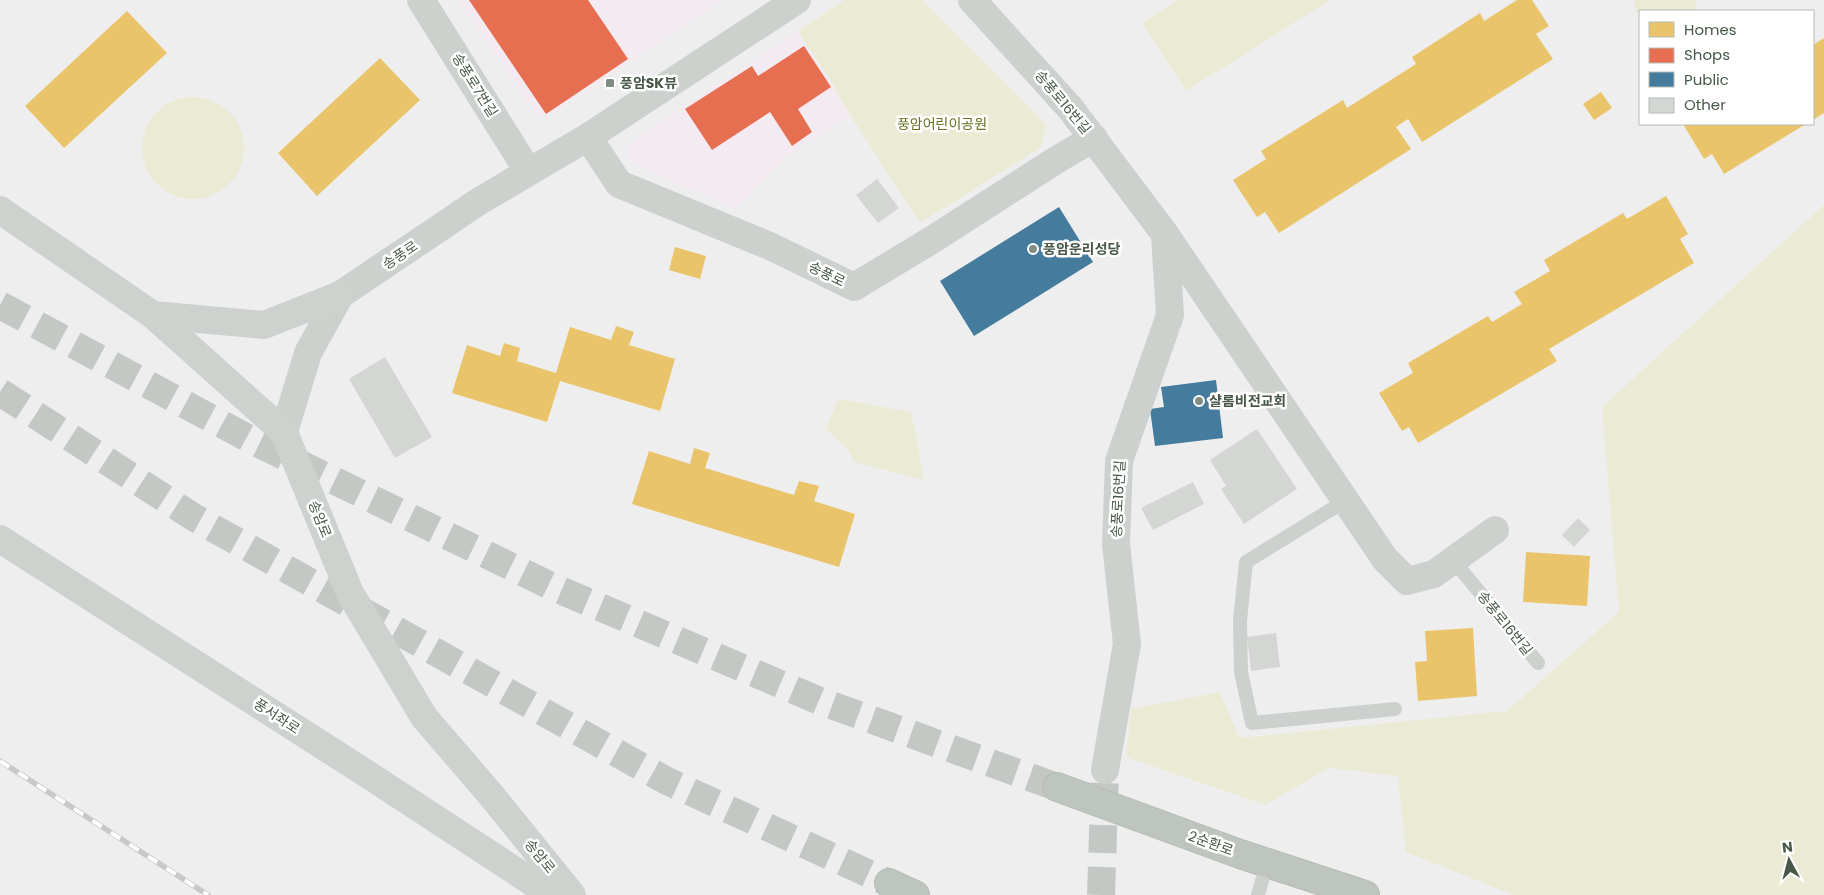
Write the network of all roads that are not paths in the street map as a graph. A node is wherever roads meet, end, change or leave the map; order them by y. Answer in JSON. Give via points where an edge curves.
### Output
{"nodes":[{"id":1,"x":421,"y":0,"type":"edge"},
{"id":2,"x":797,"y":0,"type":"edge"},
{"id":3,"x":972,"y":0,"type":"edge"},
{"id":4,"x":588,"y":137,"type":"junction"},
{"id":5,"x":1094,"y":138,"type":"junction"},
{"id":6,"x":528,"y":171,"type":"junction"},
{"id":7,"x":0,"y":210,"type":"edge"},
{"id":8,"x":1165,"y":234,"type":"junction"},
{"id":9,"x":340,"y":295,"type":"junction"},
{"id":10,"x":153,"y":315,"type":"junction"},
{"id":11,"x":284,"y":432,"type":"junction"},
{"id":12,"x":1345,"y":501,"type":"junction"},
{"id":13,"x":1495,"y":530,"type":"dead end"},
{"id":14,"x":0,"y":539,"type":"edge"},
{"id":15,"x":1454,"y":560,"type":"junction"},
{"id":16,"x":1538,"y":663,"type":"dead end"},
{"id":17,"x":1395,"y":709,"type":"dead end"},
{"id":18,"x":1105,"y":770,"type":"tunnel mouth"},
{"id":19,"x":1057,"y":788,"type":"tunnel mouth"},
{"id":20,"x":1267,"y":863,"type":"junction"},
{"id":21,"x":889,"y":883,"type":"tunnel mouth"},
{"id":22,"x":552,"y":895,"type":"edge"},
{"id":23,"x":572,"y":895,"type":"edge"},
{"id":24,"x":915,"y":895,"type":"edge"},
{"id":25,"x":1258,"y":895,"type":"edge"},
{"id":26,"x":1365,"y":895,"type":"edge"}],
"edges":[{"from":1,"to":6,"type":"street","name":"송풍로7번길"},
{"from":2,"to":4,"type":"street","name":"송풍로"},
{"from":3,"to":5,"type":"street","name":"송풍로16번길"},
{"from":4,"to":5,"type":"street","name":"송풍로","via":[[619,184],[772,247],[854,287]]},
{"from":4,"to":6,"type":"street","name":"송풍로"},
{"from":5,"to":8,"type":"street","name":"송풍로16번길"},
{"from":6,"to":9,"type":"street","name":"송풍로"},
{"from":7,"to":10,"type":"street","name":"송암로"},
{"from":8,"to":12,"type":"street","name":"송풍로16번길"},
{"from":8,"to":18,"type":"street","name":"송풍로16번길","via":[[1170,315],[1119,460],[1116,544],[1127,644]]},
{"from":9,"to":10,"type":"street","via":[[264,326]]},
{"from":9,"to":11,"type":"street","name":"송풍로","via":[[308,353]]},
{"from":10,"to":11,"type":"street","name":"송암로"},
{"from":11,"to":23,"type":"street","name":"송암로","via":[[350,593],[424,717]]},
{"from":12,"to":15,"type":"street","name":"송풍로16번길","via":[[1385,559],[1407,581],[1434,574]]},
{"from":12,"to":17,"type":"lane","via":[[1246,562],[1240,621],[1241,672],[1252,723]]},
{"from":13,"to":15,"type":"street","name":"송풍로16번길"},
{"from":14,"to":22,"type":"street","name":"풍서좌로"},
{"from":15,"to":16,"type":"lane","name":"송풍로16번길"},
{"from":19,"to":20,"type":"highway","name":"2순환로"},
{"from":20,"to":25,"type":"lane"},
{"from":20,"to":26,"type":"highway","name":"2순환로"},
{"from":21,"to":24,"type":"highway"}]}
